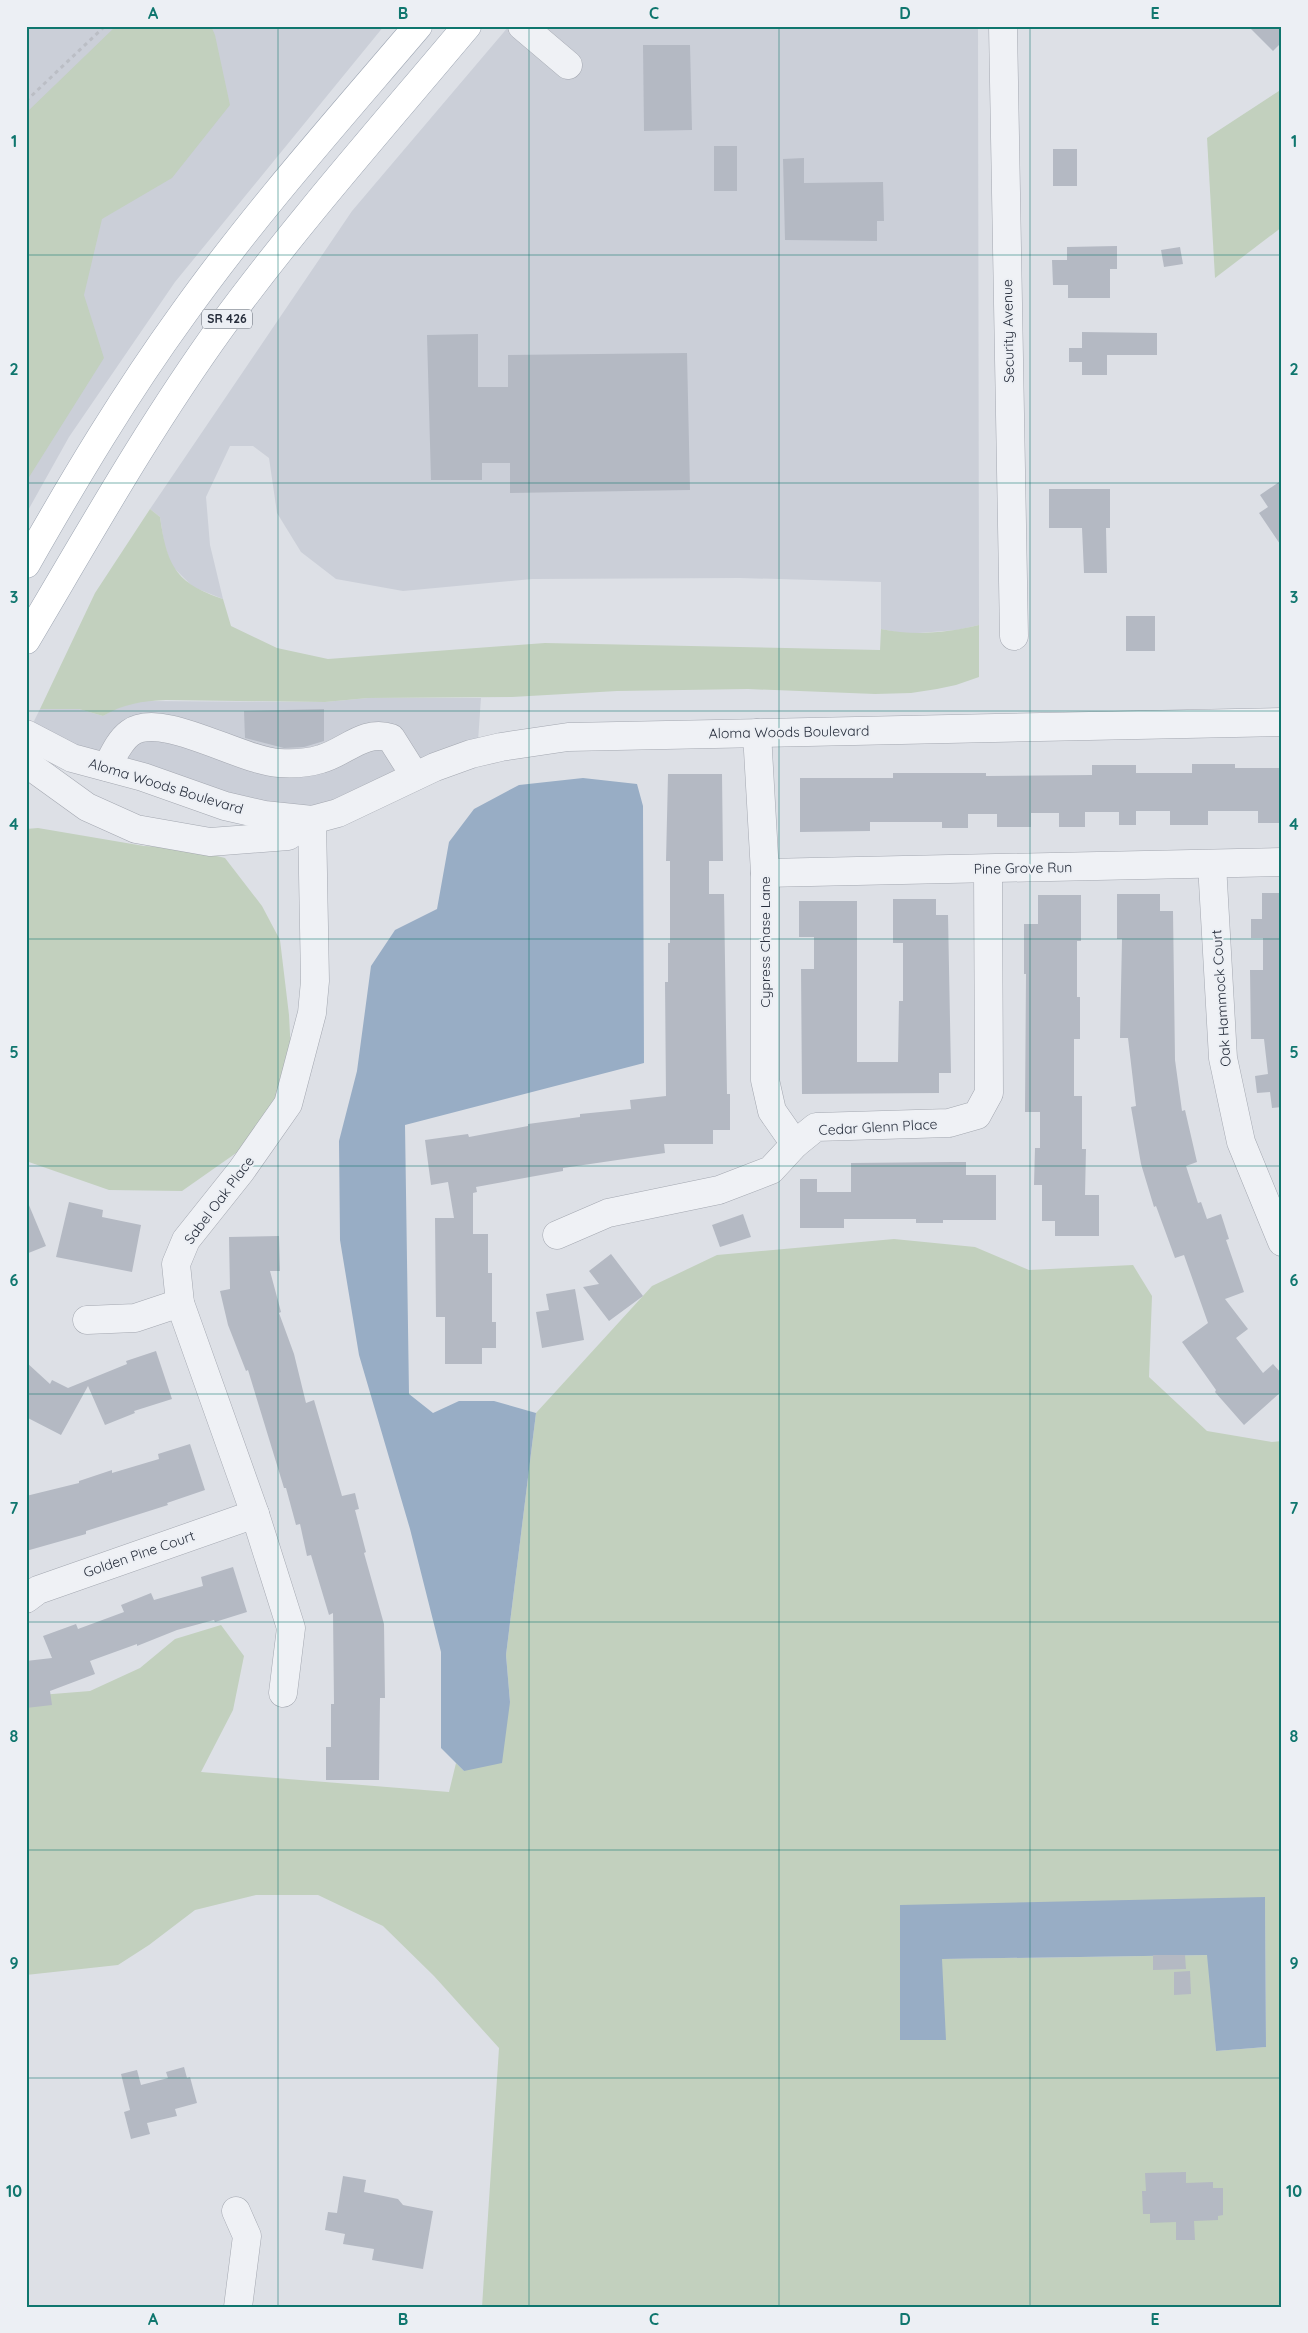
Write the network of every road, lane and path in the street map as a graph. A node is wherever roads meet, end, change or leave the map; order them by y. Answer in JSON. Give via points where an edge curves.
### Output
{"nodes":[{"id":1,"x":105,"y":26,"type":"edge"},
{"id":2,"x":418,"y":26,"type":"edge"},
{"id":3,"x":468,"y":26,"type":"edge"},
{"id":4,"x":522,"y":26,"type":"edge"},
{"id":5,"x":1003,"y":26,"type":"edge"},
{"id":6,"x":568,"y":65,"type":"dead end"},
{"id":7,"x":26,"y":101,"type":"edge"},
{"id":8,"x":26,"y":564,"type":"edge"},
{"id":9,"x":1014,"y":636,"type":"dead end"},
{"id":10,"x":26,"y":640,"type":"edge"},
{"id":11,"x":1282,"y":722,"type":"edge"},
{"id":12,"x":756,"y":733,"type":"junction"},
{"id":13,"x":26,"y":734,"type":"edge"},
{"id":14,"x":26,"y":763,"type":"edge"},
{"id":15,"x":107,"y":767,"type":"junction"},
{"id":16,"x":415,"y":776,"type":"junction"},
{"id":17,"x":312,"y":820,"type":"junction"},
{"id":18,"x":1282,"y":862,"type":"edge"},
{"id":19,"x":1212,"y":864,"type":"junction"},
{"id":20,"x":988,"y":869,"type":"junction"},
{"id":21,"x":765,"y":873,"type":"junction"},
{"id":22,"x":795,"y":1144,"type":"junction"},
{"id":23,"x":557,"y":1235,"type":"dead end"},
{"id":24,"x":1282,"y":1242,"type":"edge"},
{"id":25,"x":180,"y":1303,"type":"junction"},
{"id":26,"x":87,"y":1320,"type":"dead end"},
{"id":27,"x":255,"y":1514,"type":"junction"},
{"id":28,"x":26,"y":1599,"type":"edge"},
{"id":29,"x":283,"y":1693,"type":"dead end"},
{"id":30,"x":236,"y":2210,"type":"dead end"},
{"id":31,"x":238,"y":2307,"type":"edge"}],
"edges":[{"from":1,"to":7,"type":"path"},
{"from":2,"to":8,"type":"main road","number":"SR 426","via":[[283,184],[183,313],[95,445]]},
{"from":3,"to":10,"type":"main road","number":"SR 426","via":[[311,211],[221,328],[134,456]]},
{"from":4,"to":6,"type":"street"},
{"from":5,"to":9,"type":"street","name":"Security Avenue"},
{"from":11,"to":12,"type":"street","name":"Aloma Woods Boulevard"},
{"from":12,"to":16,"type":"street","name":"Aloma Woods Boulevard","via":[[568,736],[471,754]]},
{"from":12,"to":21,"type":"street","name":"Cypress Chase Lane"},
{"from":13,"to":15,"type":"street","name":"Aloma Woods Boulevard","via":[[72,758]]},
{"from":14,"to":17,"type":"street","name":"Aloma Woods Boulevard","via":[[87,807],[136,828],[210,842],[288,836]]},
{"from":15,"to":16,"type":"street","via":[[130,733],[153,726],[172,728],[251,759],[279,764],[322,759],[361,739],[384,736],[391,738]]},
{"from":15,"to":17,"type":"street","name":"Aloma Woods Boulevard","via":[[233,808]]},
{"from":16,"to":17,"type":"street","name":"Aloma Woods Boulevard","via":[[338,813]]},
{"from":17,"to":25,"type":"street","name":"Sabel Oak Place","via":[[313,1005],[288,1104],[241,1171],[186,1240],[176,1264]]},
{"from":18,"to":19,"type":"street","name":"Pine Grove Run"},
{"from":19,"to":20,"type":"street","name":"Pine Grove Run"},
{"from":19,"to":24,"type":"street","name":"Oak Hammock Court","via":[[1223,1058],[1241,1142]]},
{"from":20,"to":21,"type":"street","name":"Pine Grove Run"},
{"from":20,"to":22,"type":"street","name":"Cedar Glenn Place","via":[[989,1093],[977,1115],[949,1123],[816,1127]]},
{"from":21,"to":22,"type":"street","name":"Cypress Chase Lane","via":[[765,1080],[772,1111]]},
{"from":22,"to":23,"type":"street","name":"Cedar Glenn Place","via":[[771,1170],[728,1187],[608,1213]]},
{"from":25,"to":26,"type":"street","via":[[136,1318]]},
{"from":25,"to":27,"type":"street","name":"Sabel Oak Place"},
{"from":27,"to":28,"type":"street","name":"Golden Pine Court","via":[[38,1590]]},
{"from":27,"to":29,"type":"street","name":"Sabel Oak Place","via":[[291,1628]]},
{"from":30,"to":31,"type":"street","via":[[246,2236]]}]}
